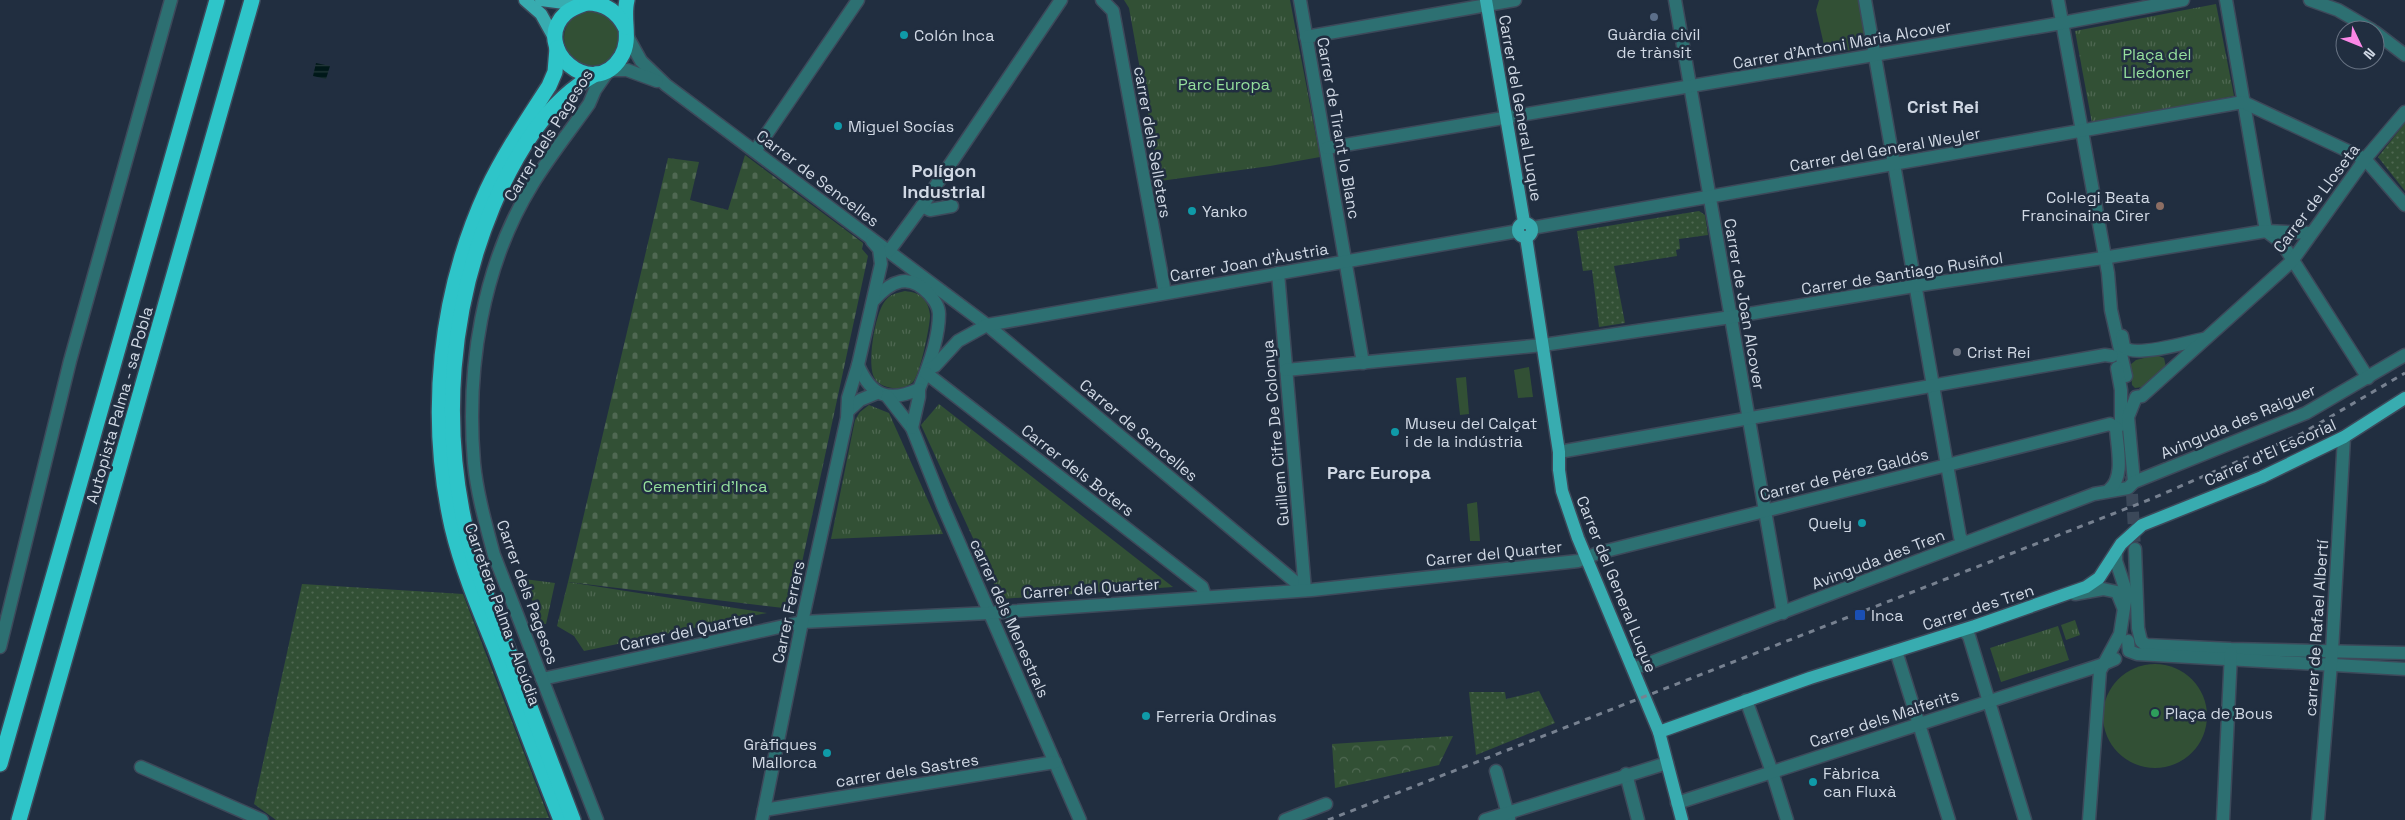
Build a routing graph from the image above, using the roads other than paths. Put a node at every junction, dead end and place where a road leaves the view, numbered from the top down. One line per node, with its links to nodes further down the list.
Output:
1 (171, 0): 102 (street)
2 (217, 0): 118 (highway, Autopista Palma - sa Pobla)
3 (252, 0): 127 (highway, Autopista Palma - sa Pobla)
4 (525, 0): 25 (main road)
5 (541, 0): 19 (main road)
6 (627, 0): 22 (highway)
7 (858, 0): 36 (street)
8 (1061, 0): 41 (street)
9 (1102, 0): 57 (street, carrer dels Selleters)
10 (1300, 0): 23 (street, Carrer de Tirant lo Blanc)
11 (1515, 0): 18 (street)
12 (1675, 0): 30 (street, Carrer de Joan Alcover)
13 (1865, 0): 26 (street)
14 (2058, 0): 21 (street)
15 (2183, 0): 21 (street, Carrer d'Antoni Maria Alcover)
16 (2226, 0): 31 (street)
17 (2310, 0): 20 (street)
18 (1486, 2): 23 (street); 33 (main road, Carrer del General Luque)
19 (587, 3): 22 (highway); 25 (highway)
20 (2355, 20)
21 (2062, 23): 26 (street, Carrer d'Antoni Maria Alcover); 34 (street)
22 (625, 30): 28 (highway); 29 (street, Carrer de Sencelles)
23 (1306, 37): 35 (street, Carrer de Tirant lo Blanc)
24 (2385, 40): 27 (street)
25 (556, 45): 28 (highway); 129 (highway, Carretera Palma - Alcúdia)
26 (1874, 54): 30 (street, Carrer d'Antoni Maria Alcover); 38 (street)
27 (2405, 55)
28 (603, 72): 29 (street, Carrer de Sencelles); 111 (street, Carrer dels Pagesos); 130 (highway, Carretera Palma - Alcúdia)
29 (666, 85): 36 (street, Carrer de Sencelles)
30 (1690, 86): 33 (street, Carrer d'Antoni Maria Alcover); 39 (street, Carrer de Joan Alcover)
31 (2244, 102): 34 (street, Carrer del General Weyler); 37 (street); 44 (street)
32 (2405, 112): 37 (street, Carrer de Lloseta)
33 (1506, 118): 35 (street, Carrer d'Antoni Maria Alcover); 43 (main road, Carrer del General Luque)
34 (2083, 132): 38 (street, Carrer del General Weyler); 48 (street)
35 (1326, 148): 49 (street, Carrer de Tirant lo Blanc)
36 (755, 151): 46 (street, Carrer de Sencelles)
37 (2365, 159): 40 (street); 45 (street, Carrer de Lloseta)
38 (1893, 164): 39 (street, Carrer del General Weyler); 55 (street)
39 (1710, 197): 43 (street, Carrer del General Weyler); 60 (street, Carrer de Joan Alcover)
40 (2405, 205)
41 (922, 206): 42 (street); 47 (street)
42 (952, 206)
43 (1525, 230): 49 (street, Carrer Joan d'Àustria); 63 (main road, Carrer del General Luque)
44 (2266, 231): 45 (street, Carrer de Santiago Rusiñol); 48 (street, Carrer de Santiago Rusiñol); 50 (street)
45 (2311, 233): 50 (street, Carrer de Lloseta)
46 (867, 235): 47 (street, Carrer de Sencelles); 59 (street)
47 (889, 251): 51 (street, Carrer de Sencelles)
48 (2104, 258): 53 (street); 55 (street, Carrer de Santiago Rusiñol); 66 (street)
49 (1345, 261): 52 (street, Carrer Joan d'Àustria); 67 (street, Carrer de Tirant lo Blanc)
50 (2292, 261): 62 (street, Carrer de Lloseta); 73 (street)
51 (906, 263): 54 (street); 58 (street, Carrer de Sencelles)
52 (1278, 273): 57 (street, Carrer Joan d'Àustria); 70 (street, Guillem Cifre De Colonya)
53 (2108, 273): 64 (street); 72 (street)
54 (914, 282): 56 (street); 59 (street)
55 (1914, 286): 60 (street, Carrer de Santiago Rusiñol); 74 (street)
56 (926, 291): 58 (street, Carrer de Sencelles); 71 (street)
57 (1165, 293): 61 (street, Carrer Joan d'Àustria)
58 (951, 297): 61 (street, Carrer de Sencelles)
59 (873, 302): 68 (street)
60 (1731, 317): 63 (street, Carrer de Santiago Rusiñol); 81 (street, Carrer de Joan Alcover)
61 (987, 325): 71 (street, Carrer Joan d'Àustria); 93 (street, Carrer de Sencelles)
62 (2203, 339): 64 (street); 69 (street)
63 (1543, 345): 67 (street, Carrer de Santiago Rusiñol); 84 (main road, Carrer del General Luque)
64 (2159, 348): 69 (street)
65 (2405, 355): 73 (street, Avinguda des Raiguer)
66 (2112, 356): 74 (street); 76 (street)
67 (1363, 363): 70 (street, Carrer de Santiago Rusiñol)
68 (858, 365): 77 (street); 80 (street, Carrer Ferrers)
69 (2172, 368): 79 (street)
70 (1286, 370): 93 (street, Guillem Cifre De Colonya)
71 (926, 372): 75 (street); 95 (street, Carrer dels Boters)
72 (2126, 376)
73 (2368, 378): 86 (street, Avinguda des Raiguer)
74 (1933, 387): 81 (street); 85 (street)
75 (919, 389): 77 (street); 82 (street)
76 (2121, 390): 79 (street); 86 (street)
77 (882, 394): 80 (street); 82 (street, carrer dels Menestrals)
78 (2405, 398): 83 (main road, Carrer d'El Escorial)
79 (2134, 400): 86 (street)
80 (848, 411): 99 (street, Carrer Ferrers)
81 (1748, 418): 84 (street); 88 (street, Carrer de Joan Alcover)
82 (912, 428): 97 (street, carrer dels Menestrals)
83 (2344, 437): 89 (main road, Carrer d'El Escorial); 104 (street, carrer de Rafael Albertí)
84 (1559, 452): 92 (main road, Carrer del General Luque)
85 (1947, 465): 87 (street, Carrer de Pérez Galdós); 88 (street, Carrer de Pérez Galdós); 90 (street)
86 (2129, 479): 87 (street, Avinguda des Tren)
87 (2109, 490): 90 (street, Avinguda des Tren)
88 (1765, 511): 92 (street, Carrer de Pérez Galdós); 98 (street, Carrer de Joan Alcover)
89 (2142, 525): 91 (main road, Carrer des Tren)
90 (1964, 542): 98 (street, Avinguda des Tren)
91 (2116, 552): 94 (main road, Carrer des Tren); 96 (street)
92 (1586, 557): 93 (street, Carrer del Quarter); 108 (main road, Carrer del General Luque)
93 (1305, 590): 95 (street, Carrer del Quarter)
94 (2067, 594): 96 (street); 100 (main road, Carrer des Tren)
95 (1205, 596): 97 (street, Carrer del Quarter)
96 (2123, 610): 110 (street)
97 (989, 612): 99 (street, Carrer del Quarter); 116 (street, carrer dels Menestrals)
98 (1783, 613): 108 (street, Avinguda des Tren)
99 (802, 622): 111 (street, Carrer del Quarter); 125 (street, Carrer Ferrers)
100 (1963, 630): 103 (main road, Carrer des Tren); 113 (street)
101 (2128, 642): 106 (street); 106 (street); 110 (street)
102 (0, 647)
103 (1896, 651): 112 (main road, Carrer des Tren); 114 (street)
104 (2332, 651): 105 (street); 106 (street); 107 (street, carrer de Rafael Albertí)
105 (2405, 653)
106 (2231, 654): 107 (street); 141 (street)
107 (2331, 665): 109 (street); 142 (street, carrer de Rafael Albertí)
108 (1634, 669): 115 (main road, Carrer del General Luque)
109 (2405, 669)
110 (2100, 672): 113 (street, Carrer dels Malferits); 140 (street)
111 (542, 679): 131 (street, Carrer dels Pagesos)
112 (1746, 700): 115 (main road, Carrer des Tren); 121 (street)
113 (1990, 700): 114 (street, Carrer dels Malferits); 139 (street)
114 (1919, 724): 121 (street, Carrer dels Malferits); 138 (street)
115 (1659, 732): 117 (main road, Carrer del General Luque)
116 (1055, 762): 125 (street, carrer dels Sastres); 132 (street, carrer dels Menestrals)
117 (1667, 763): 122 (street); 123 (main road, Carrer del General Luque)
118 (0, 764)
119 (141, 768): 128 (street)
120 (1496, 771): 126 (street)
121 (1772, 772): 123 (street, Carrer dels Malferits); 137 (street)
122 (1626, 774): 126 (street); 135 (street)
123 (1677, 803): 136 (main road, Carrer del General Luque)
124 (1326, 804): 133 (street)
125 (763, 815)
126 (1508, 816): 134 (street)
127 (19, 820)
128 (262, 820)
129 (561, 820)
130 (573, 820)
131 (597, 820)
132 (1080, 820)
133 (1285, 820)
134 (1485, 820)
135 (1638, 820)
136 (1682, 820)
137 (1787, 820)
138 (1949, 820)
139 (2025, 820)
140 (2089, 820)
141 (2223, 820)
142 (2318, 820)

